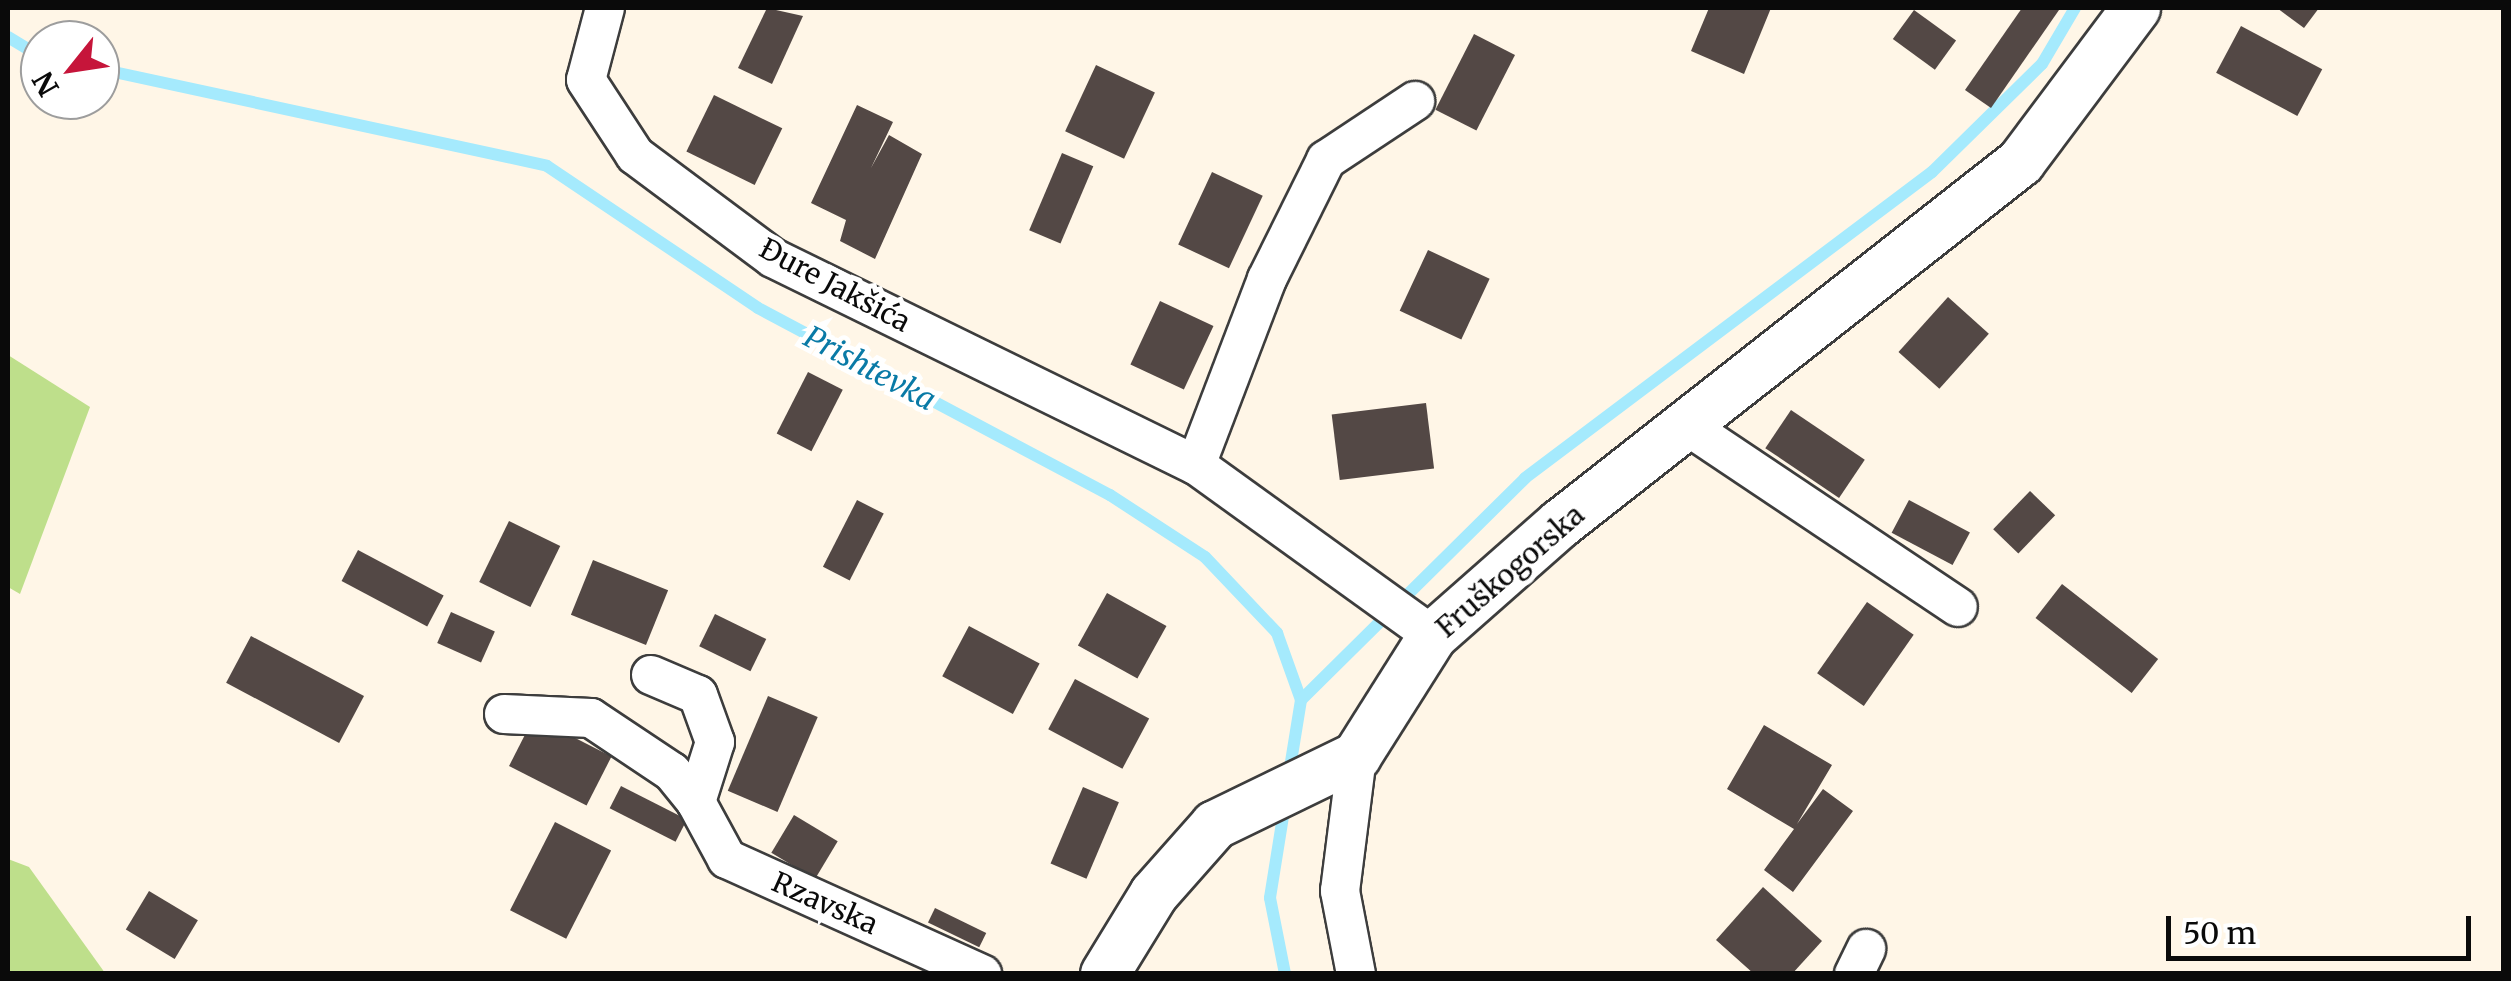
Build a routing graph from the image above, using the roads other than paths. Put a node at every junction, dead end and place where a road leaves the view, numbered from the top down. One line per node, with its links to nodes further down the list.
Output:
1 (606, 8): 5 (street, Đure Jakšića)
2 (2136, 8): 4 (street, Fruškogorska)
3 (1415, 101): 5 (street)
4 (1686, 425): 6 (street); 7 (street, Fruškogorska)
5 (1196, 464): 7 (street, Đure Jakšića)
6 (1958, 607)
7 (1433, 636): 10 (street, Fruškogorska)
8 (651, 675): 11 (street)
9 (504, 714): 11 (street, Rzavska)
10 (1341, 768): 13 (street); 14 (street)
11 (696, 802): 12 (street, Rzavska)
12 (982, 974)
13 (1104, 974)
14 (1356, 974)

